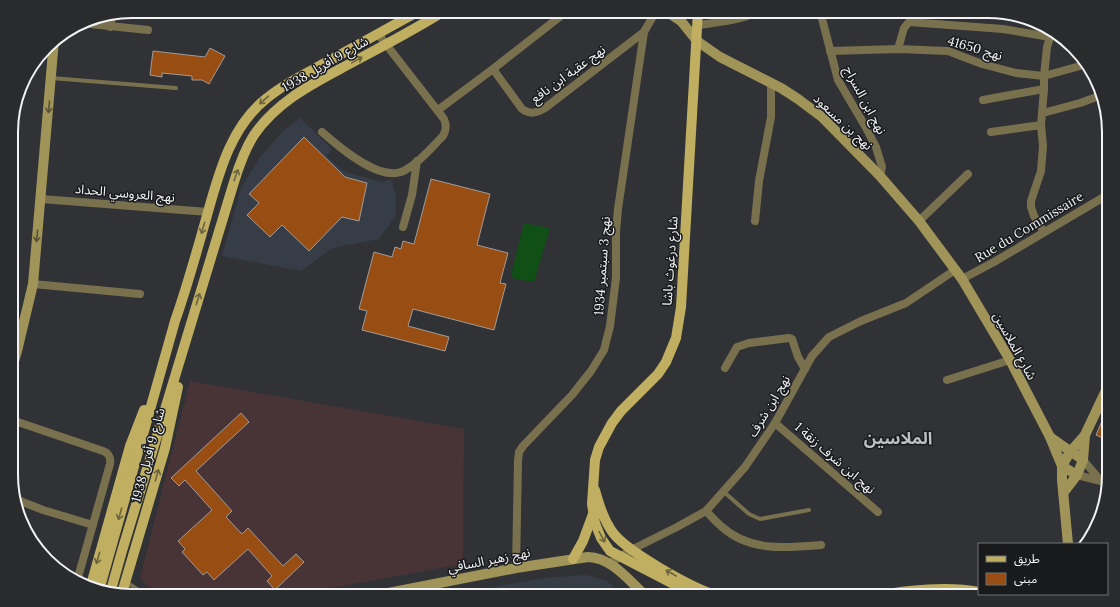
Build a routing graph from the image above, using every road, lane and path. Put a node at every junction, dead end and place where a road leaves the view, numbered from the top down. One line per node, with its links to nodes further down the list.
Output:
1 (407, 18): 16 (main road, شارع 9 أفريل 1938)
2 (430, 18): 19 (main road, شارع 9 أفريل 1938)
3 (558, 18): 24 (street)
4 (652, 18): 14 (street, نهج عقبة ابن نافع)
5 (676, 18): 18 (street, نهج بن مسعود)
6 (698, 18): 11 (main road, شارع درغوث باشا)
7 (740, 18): 11 (street)
8 (822, 18): 22 (street, نهج ابن السراج)
9 (111, 20): 12 (street)
10 (94, 25): 12 (street)
11 (698, 25): 18 (main road, شارع درغوث باشا)
12 (110, 27): 13 (street)
13 (148, 30)
14 (644, 32): 24 (street, نهج عقبة ابن نافع); 84 (street, نهج 3 سبتمبر 1934)
15 (1044, 33): 20 (street)
16 (378, 34): 19 (street); 42 (main road, شارع 9 أفريل 1938, one-way to 42)
17 (1051, 37): 25 (street)
18 (697, 41): 27 (street, نهج بن مسعود); 69 (main road, شارع درغوث باشا)
19 (386, 44): 32 (street); 52 (main road, شارع 9 أفريل 1938, one-way to 19)
20 (898, 49): 22 (street, نهج 41650); 25 (street, نهج 41650)
21 (53, 50): 26 (street)
22 (830, 51): 39 (street, نهج ابن السراج)
23 (1081, 66): 25 (street, نهج 41650)
24 (493, 69): 32 (street)
25 (1044, 76): 29 (street)
26 (51, 78): 28 (lane); 41 (street, one-way to 41)
27 (771, 84): 39 (street, نهج بن مسعود); 44 (street)
28 (176, 88)
29 (1044, 89): 31 (street); 33 (street)
30 (1097, 97): 33 (street)
31 (983, 100)
32 (438, 110): 37 (street)
33 (1043, 113): 34 (street)
34 (1041, 125): 36 (street); 46 (street)
35 (322, 132): 37 (street)
36 (991, 132)
37 (417, 161): 45 (street)
38 (968, 174): 43 (street)
39 (880, 176): 43 (street, نهج بن مسعود)
40 (1102, 198): 46 (street, Rue du Commissaire)
41 (41, 199): 42 (street, نهج العروسي الحداد); 49 (street, one-way to 49)
42 (208, 212): 51 (main road, شارع 9 أفريل 1938, one-way to 51)
43 (919, 221): 47 (street, نهج بن مسعود)
44 (755, 222)
45 (403, 227)
46 (1044, 232): 48 (street, Rue du Commissaire)
47 (955, 270): 48 (street, شارع الملاسين); 56 (street, نهج ابن شرف)
48 (962, 279): 54 (street, شارع الملاسين)
49 (32, 284): 50 (street); 53 (street)
50 (140, 294)
51 (175, 321): 86 (main road, شارع 9 أفريل 1938, one-way to 86); 88 (main road, شارع 9 أفريل 1938, one-way to 88)
52 (191, 322): 87 (main road, شارع 9 أفريل 1938, one-way to 52); 89 (main road, شارع 9 أفريل 1938)
53 (18, 347)
54 (1010, 360): 57 (street); 62 (street, شارع الملاسين)
55 (724, 368): 56 (street)
56 (805, 368): 60 (street, نهج ابن شرف)
57 (947, 380)
58 (1102, 399): 61 (street)
59 (18, 422): 77 (street)
60 (775, 423): 70 (street, نهج ابن شرف); 76 (street, نهج ابن شرف زنقة 1)
61 (1085, 435): 63 (street); 64 (street)
62 (1050, 437): 63 (street, شارع الملاسين); 65 (street, شارع الملاسين)
63 (1070, 452): 64 (street, شارع الملاسين); 65 (street)
64 (1083, 460): 66 (street); 67 (street)
65 (1062, 466): 66 (street); 71 (street, شارع الملاسين)
66 (1077, 475): 68 (street); 71 (street)
67 (1102, 480)
68 (1102, 481)
69 (594, 486): 75 (main road, شارع درغوث باشا); 80 (main road, شارع درغوث باشا)
70 (724, 492): 73 (lane); 74 (street, نهج ابن شرف)
71 (1064, 492): 78 (street, شارع الملاسين)
72 (21, 502): 77 (street)
73 (809, 510)
74 (706, 511): 79 (street); 80 (street, نهج ابن شرف)
75 (593, 512): 81 (main road, شارع درغوث باشا, one-way to 81); 82 (main road)
76 (878, 512)
77 (93, 525): 85 (street)
78 (1068, 543)
79 (821, 545)
80 (631, 550): 81 (street, نهج ابن شرف); 95 (main road, شارع درغوث باشا, one-way to 80)
81 (620, 556): 83 (street, نهج ابن شرف); 94 (main road, شارع درغوث باشا)
82 (573, 559): 83 (street, نهج زهير السافي); 84 (street, نهج زهير السافي)
83 (610, 563): 91 (street)
84 (516, 568): 93 (street, نهج زهير السافي)
85 (79, 575)
86 (92, 581)
87 (126, 582): 90 (main road, شارع 9 أفريل 1938); 92 (lane)
88 (101, 584)
89 (112, 587)
90 (124, 588)
91 (637, 588)
92 (137, 589)
93 (409, 589)
94 (683, 589)
95 (701, 589)

